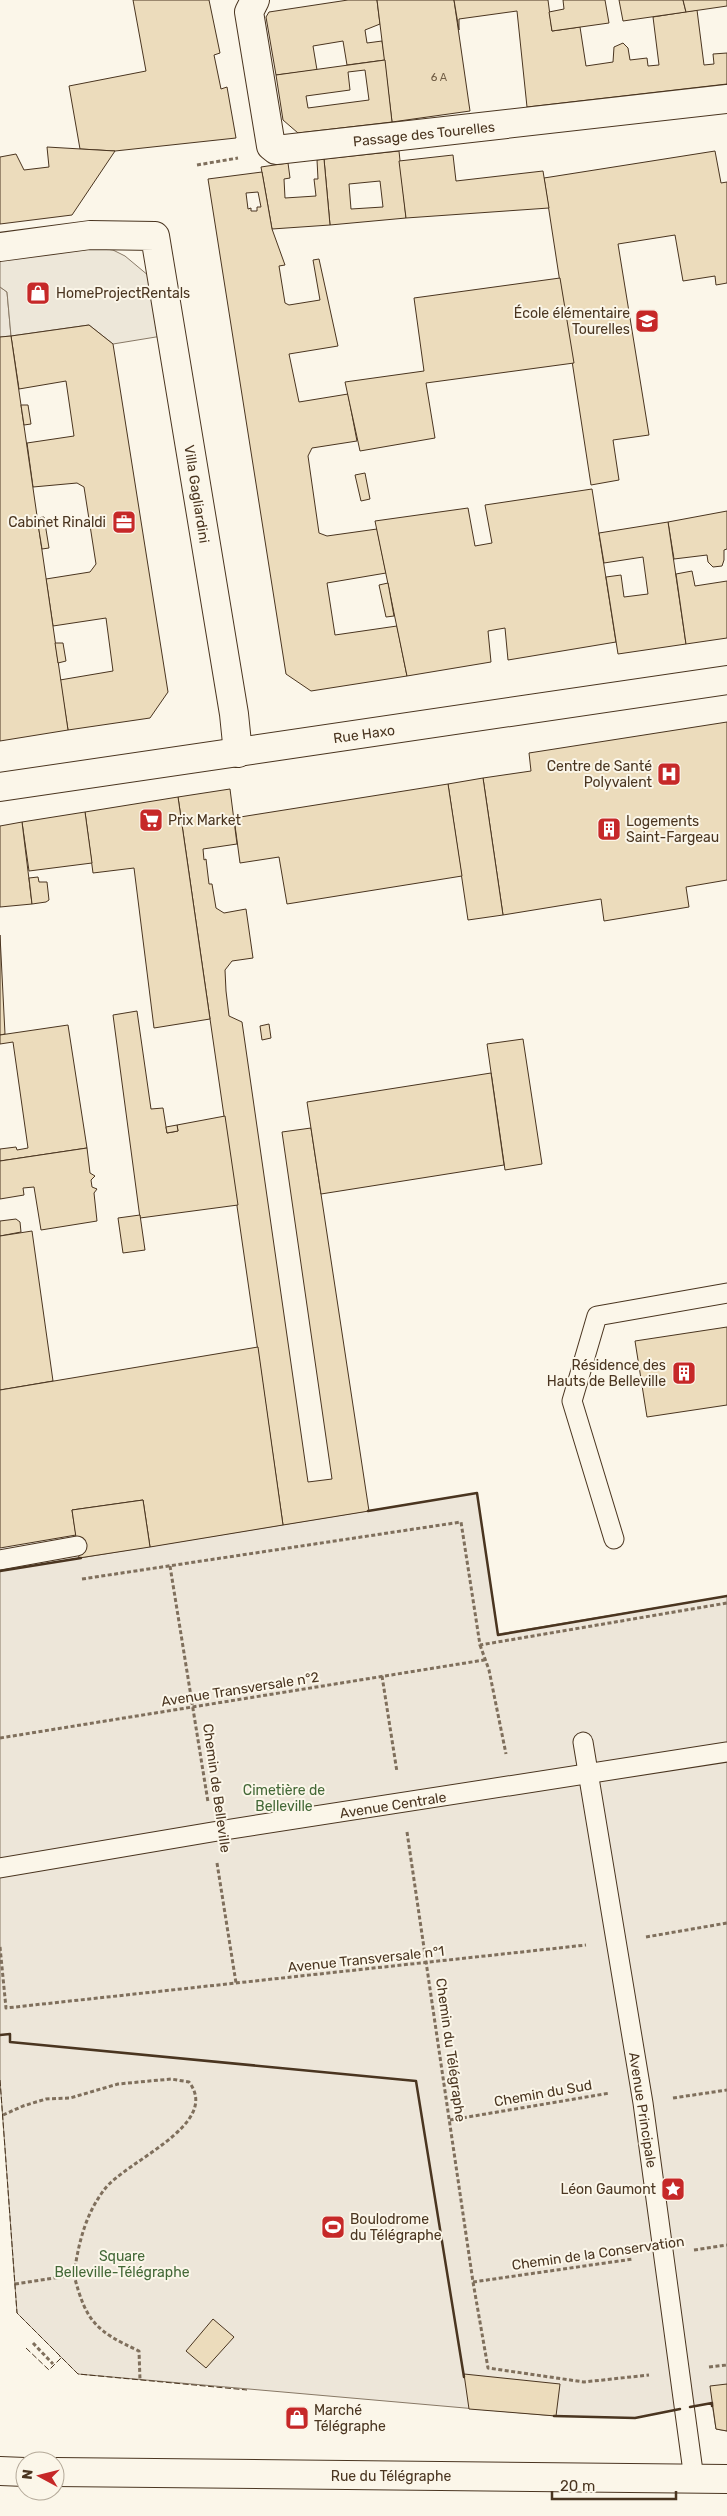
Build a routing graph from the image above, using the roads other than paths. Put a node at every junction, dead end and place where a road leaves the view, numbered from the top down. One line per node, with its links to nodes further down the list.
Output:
1 (255, 0): 2 (street, Passage des Tourelles)
2 (727, 99)
3 (0, 247): 5 (street, Villa Gagliardini)
4 (727, 680): 5 (street, Rue Haxo)
5 (238, 753): 6 (street, Rue Haxo)
6 (0, 787)
7 (727, 1293): 8 (lane)
8 (614, 1539)
9 (77, 1546): 10 (lane)
10 (0, 1560)
11 (583, 1742): 13 (lane, Avenue Principale)
12 (727, 1752): 13 (lane, Avenue Centrale)
13 (588, 1773): 14 (lane, Avenue Centrale); 18 (lane, Avenue Principale)
14 (0, 1868)
15 (0, 2471): 16 (street)
16 (15, 2472)
17 (65, 2472): 18 (street, Rue du Télégraphe)
18 (694, 2479): 19 (street, Rue du Télégraphe)
19 (727, 2479)

